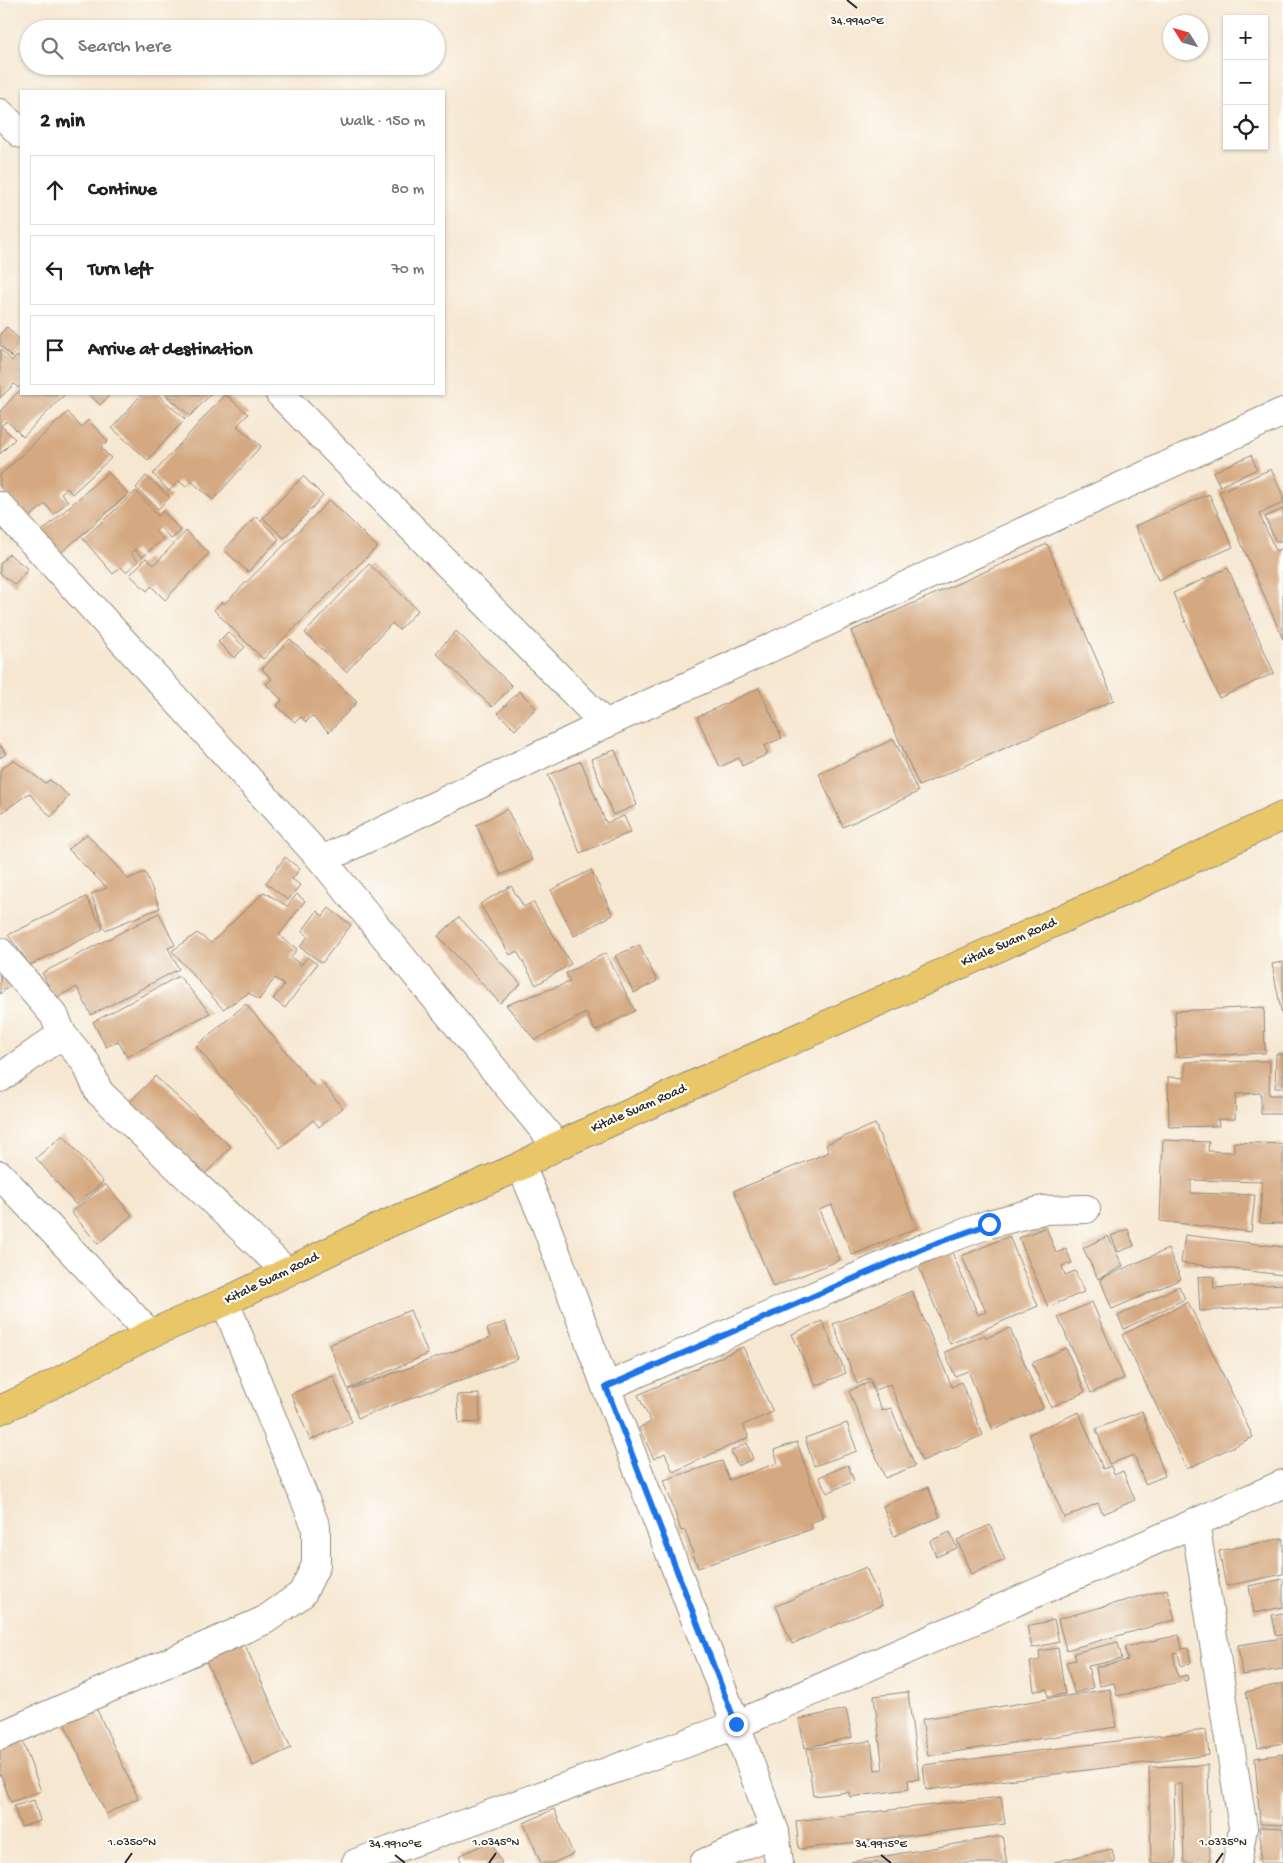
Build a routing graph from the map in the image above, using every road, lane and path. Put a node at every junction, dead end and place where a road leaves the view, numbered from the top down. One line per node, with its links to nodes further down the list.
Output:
1 (0, 113): 2 (street)
2 (20, 133)
3 (281, 395): 6 (street)
4 (1283, 412): 6 (street)
5 (0, 506): 8 (street)
6 (605, 724): 8 (street)
7 (1283, 816): 12 (highway, Kitale Suam Road)
8 (322, 860): 12 (street)
9 (0, 952): 10 (street)
10 (62, 1034): 11 (street); 16 (street)
11 (0, 1078)
12 (557, 1146): 13 (highway, Kitale Suam Road)
13 (521, 1166): 16 (highway, Kitale Suam Road); 19 (street)
14 (0, 1175): 18 (street)
15 (1086, 1209): 19 (street)
16 (287, 1272): 17 (highway, Kitale Suam Road)
17 (225, 1302): 18 (highway, Kitale Suam Road); 24 (street)
18 (150, 1334): 20 (highway, Kitale Suam Road)
19 (606, 1387): 23 (street)
20 (0, 1410)
21 (1283, 1484): 22 (street)
22 (1195, 1522): 23 (street); 29 (street)
23 (736, 1724): 25 (street); 26 (street)
24 (0, 1736)
25 (774, 1832): 27 (street); 28 (street)
26 (356, 1863)
27 (704, 1863)
28 (779, 1863)
29 (1237, 1863)

